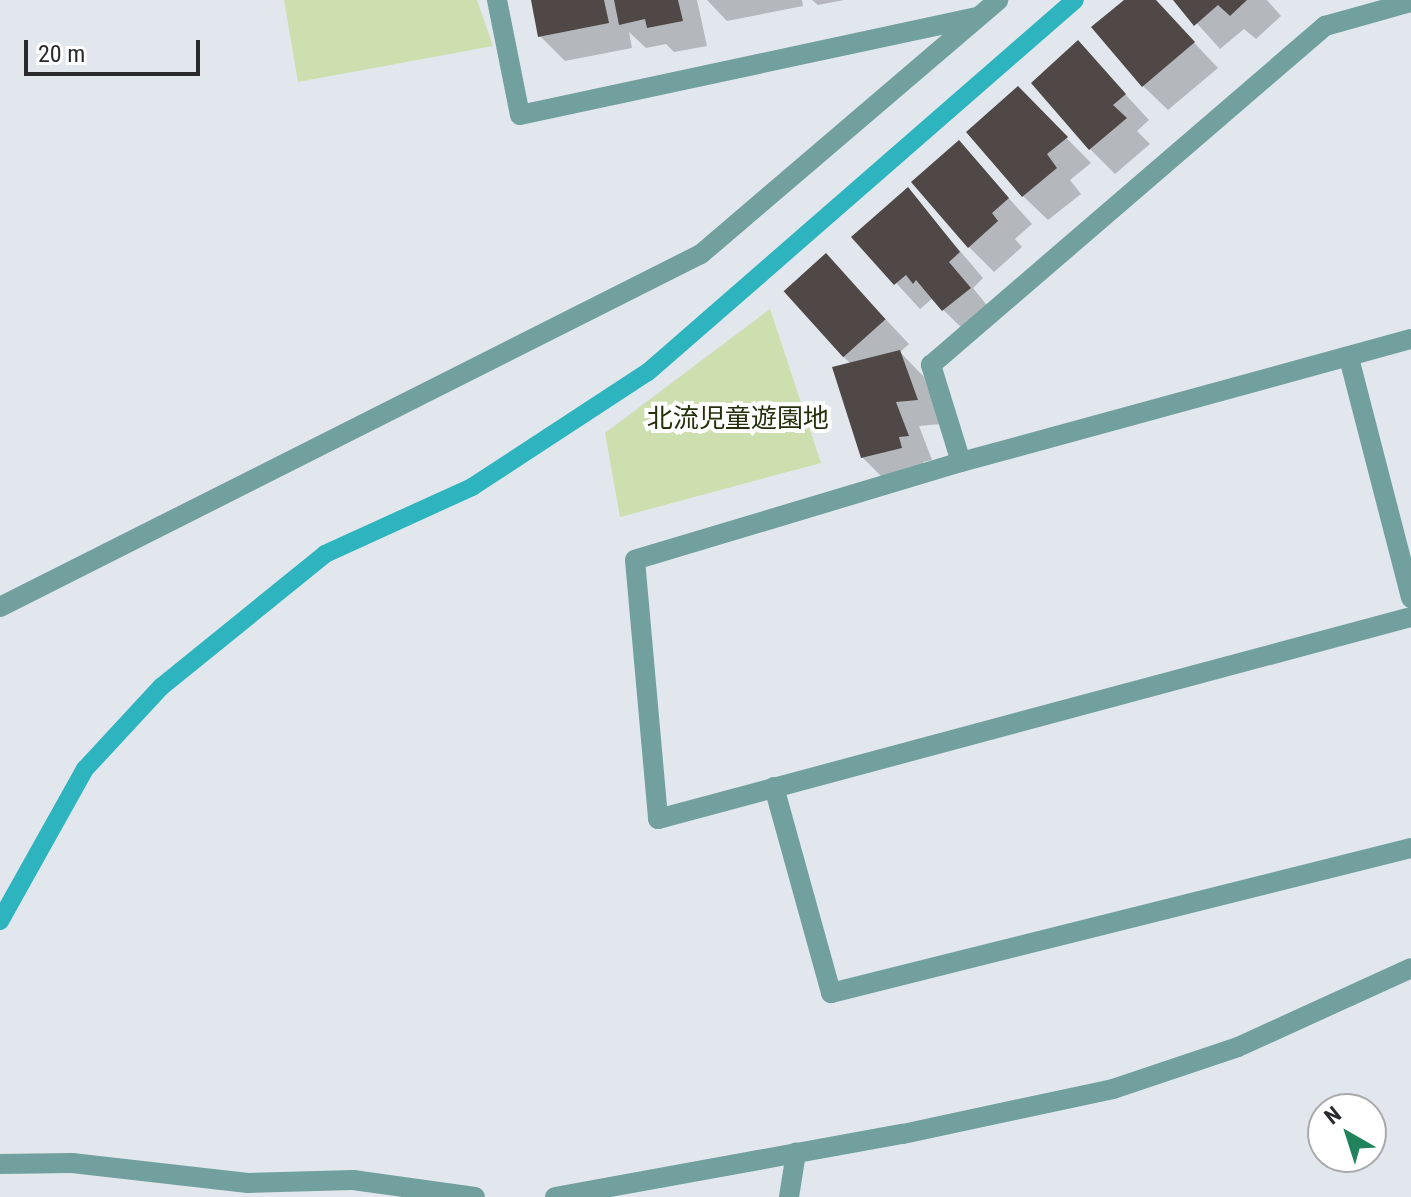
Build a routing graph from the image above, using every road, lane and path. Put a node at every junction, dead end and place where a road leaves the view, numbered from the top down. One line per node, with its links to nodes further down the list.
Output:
1 (497, 0): 4 (street)
2 (998, 0): 4 (street)
3 (1411, 2): 7 (street)
4 (981, 16): 9 (street)
5 (1411, 339): 6 (street)
6 (1349, 358): 7 (street); 8 (street)
7 (961, 462): 11 (street)
8 (1411, 598)
9 (0, 607)
10 (1411, 617): 11 (street)
11 (774, 787): 12 (street)
12 (1411, 848)
13 (1411, 968): 14 (street)
14 (796, 1153): 18 (street); 19 (street)
15 (0, 1164): 16 (street)
16 (306, 1189): 17 (street)
17 (475, 1197)
18 (555, 1197)
19 (789, 1197)

